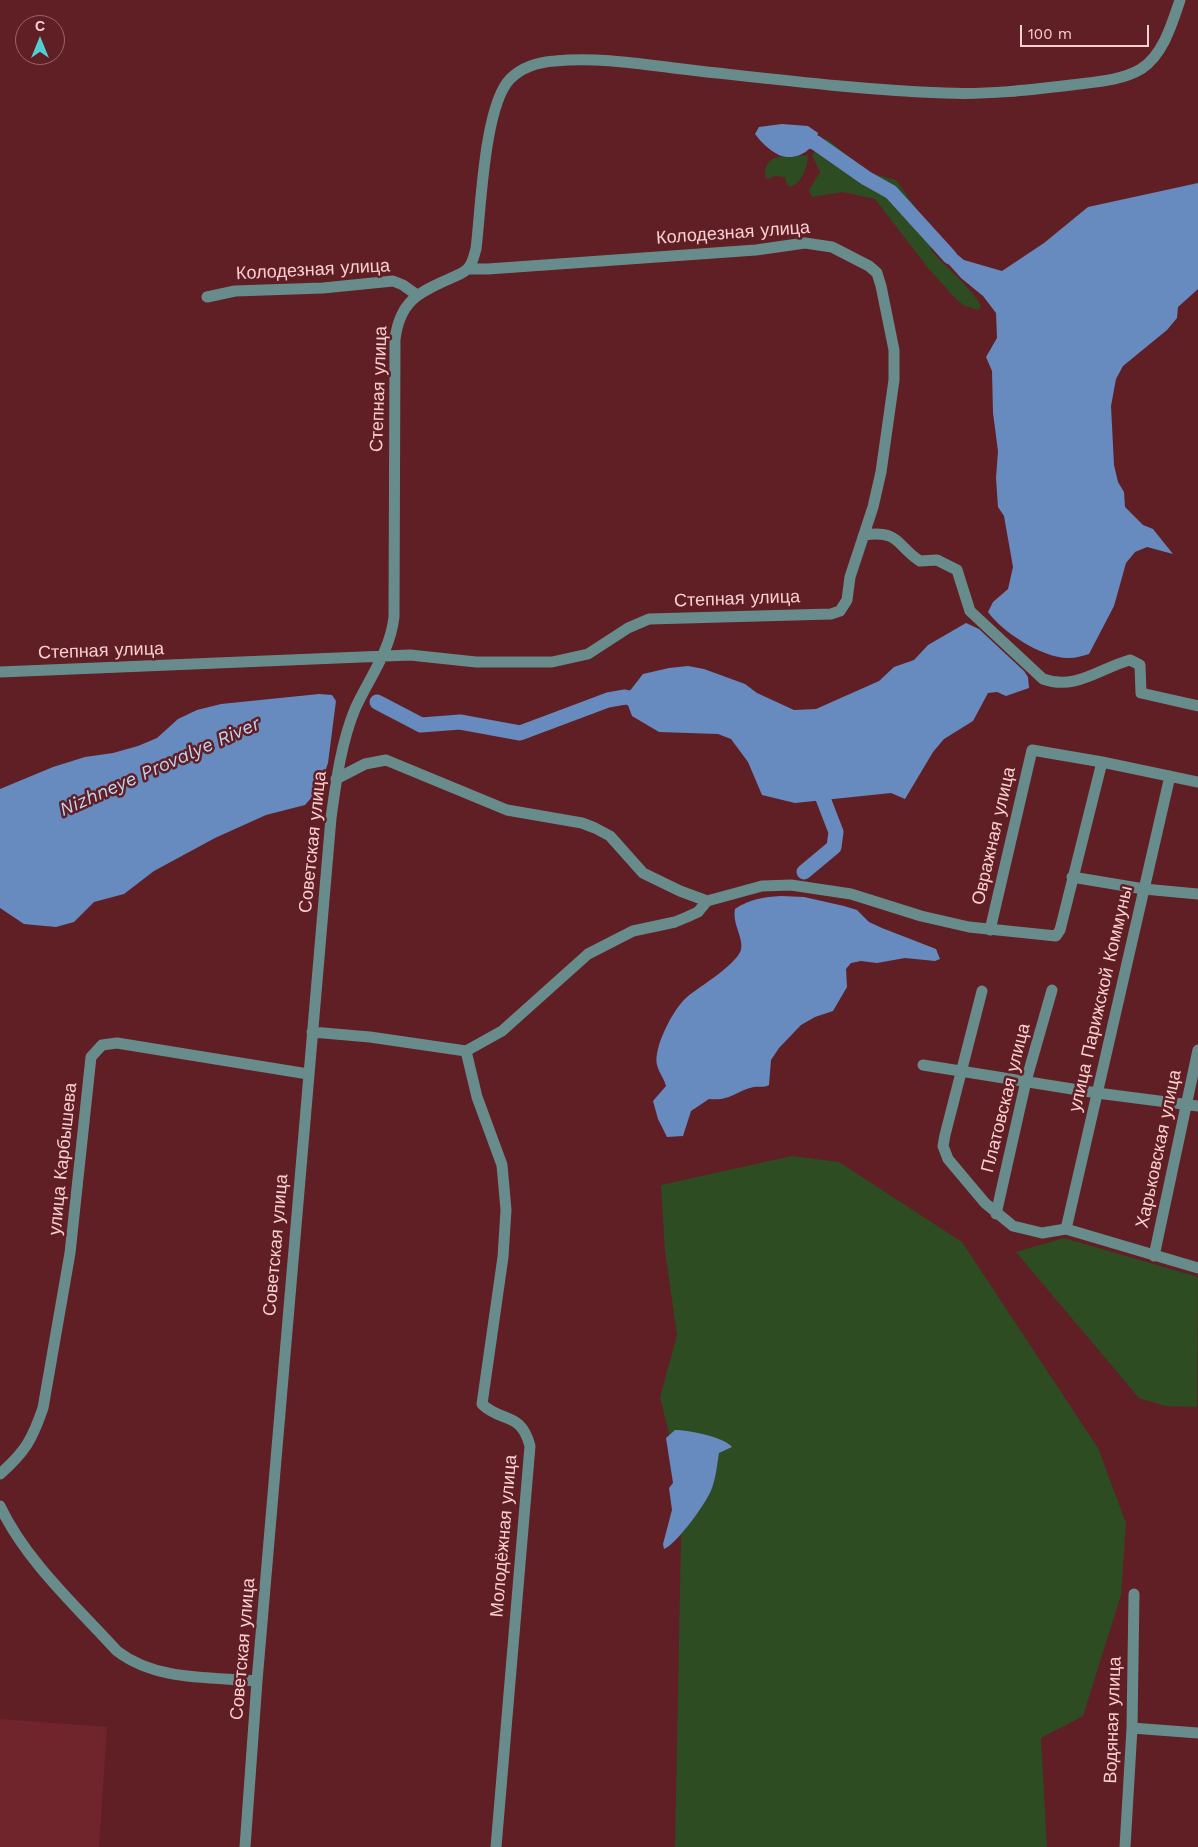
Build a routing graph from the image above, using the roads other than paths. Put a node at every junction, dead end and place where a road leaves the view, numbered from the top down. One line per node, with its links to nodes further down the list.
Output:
1 (1180, 0): 2 (street)
2 (468, 269): 3 (street, Степная улица); 5 (street, Колодезная улица)
3 (417, 295): 4 (street, Колодезная улица); 6 (street, Степная улица)
4 (207, 297)
5 (864, 534): 6 (street, Степная улица); 8 (street)
6 (383, 656): 7 (street, Степная улица); 11 (street, Советская улица)
7 (0, 672)
8 (1198, 706)
9 (1102, 762): 10 (street); 13 (street); 17 (street, Овражная улица)
10 (1170, 776): 12 (street); 14 (street, улица Парижской Коммуны)
11 (336, 779): 16 (street); 20 (street, Советская улица)
12 (1198, 782)
13 (1072, 877): 14 (street); 17 (street)
14 (1144, 888): 15 (street); 27 (street, улица Парижской Коммуны)
15 (1198, 894)
16 (707, 901): 17 (street); 22 (street)
17 (990, 930)
18 (1052, 990): 26 (street, Платовская улица)
19 (982, 991): 24 (street)
20 (312, 1032): 22 (street); 25 (street, Советская улица)
21 (1198, 1050): 28 (street, Харьковская улица)
22 (466, 1051): 41 (street, Молодёжная улица)
23 (922, 1065): 24 (street)
24 (962, 1070): 26 (street); 30 (street)
25 (308, 1074): 34 (street, улица Карбышева); 37 (street, Советская улица)
26 (1026, 1081): 27 (street); 30 (street, Платовская улица)
27 (1097, 1093): 28 (street); 31 (street, улица Парижской Коммуны)
28 (1185, 1105): 29 (street); 32 (street, Харьковская улица)
29 (1198, 1106)
30 (996, 1214): 31 (street)
31 (1066, 1229): 32 (street)
32 (1154, 1256): 33 (street)
33 (1198, 1268)
34 (0, 1474)
35 (0, 1506): 37 (street)
36 (1134, 1594): 38 (street, Водяная улица)
37 (257, 1681): 40 (street, Советская улица)
38 (1132, 1728): 39 (street); 42 (street, Водяная улица)
39 (1198, 1733)
40 (245, 1847)
41 (496, 1847)
42 (1125, 1847)

